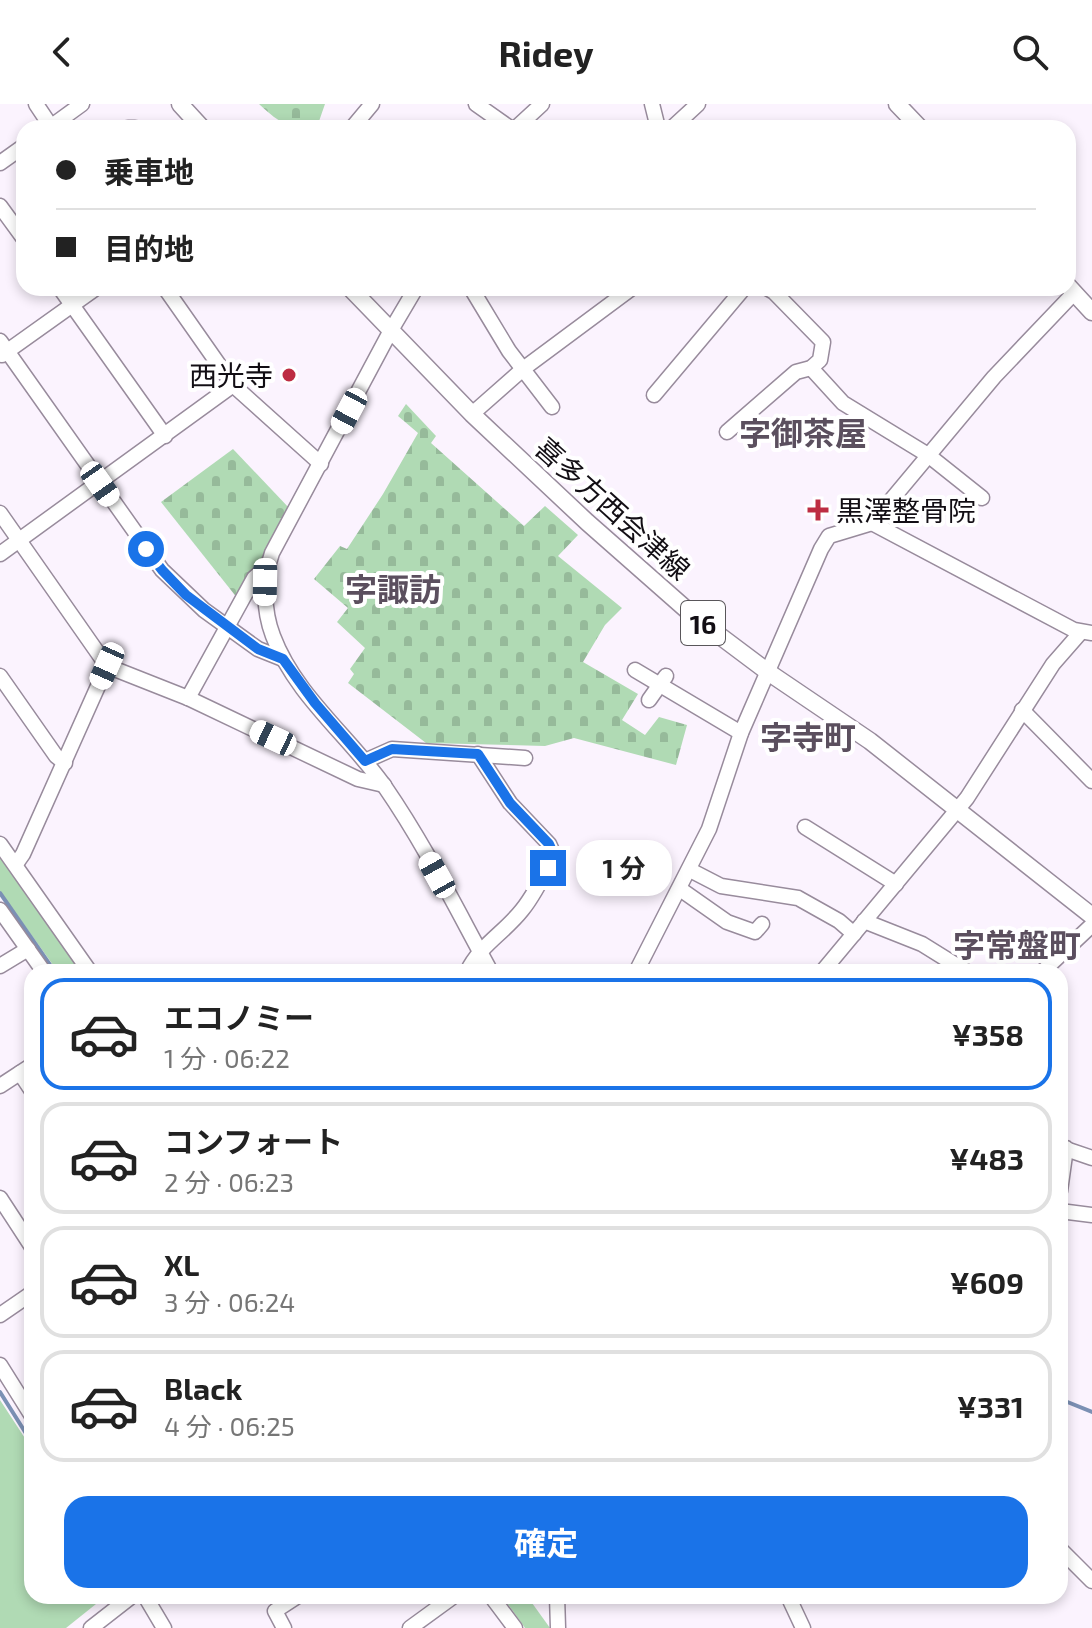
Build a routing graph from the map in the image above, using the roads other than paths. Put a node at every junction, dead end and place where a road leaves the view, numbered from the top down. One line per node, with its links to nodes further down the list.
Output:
1 (82, 104): 7 (street)
2 (180, 104): 8 (main road)
3 (372, 104): 9 (street)
4 (476, 104): 10 (street)
5 (542, 104): 11 (street)
6 (698, 104): 12 (street)
7 (60, 120)
8 (195, 120)
9 (359, 120)
10 (501, 120)
11 (523, 120)
12 (681, 120)
13 (0, 206): 14 (street)
14 (16, 228)
15 (1076, 295): 27 (main road)
16 (66, 296): 26 (street)
17 (85, 296): 26 (street)
18 (173, 296): 32 (street)
19 (357, 296): 28 (main road, 喜多方西会津線 / 16)
20 (411, 296): 28 (street)
21 (476, 296): 31 (street)
22 (621, 296): 31 (street)
23 (737, 296): 33 (street)
24 (775, 296): 30 (street)
25 (1066, 296): 38 (street)
26 (72, 305): 29 (street); 37 (street)
27 (1092, 312)
28 (390, 332): 35 (main road, 喜多方西会津線 / 16); 39 (street)
29 (2, 349): 40 (street)
30 (811, 368): 36 (street); 38 (street)
31 (523, 369): 34 (street); 35 (street)
32 (233, 385): 37 (street); 39 (street)
33 (654, 395)
34 (552, 407)
35 (472, 414): 52 (main road, 喜多方西会津線 / 16)
36 (727, 432)
37 (165, 436): 40 (street)
38 (928, 455): 41 (street); 43 (street)
39 (321, 464): 46 (street)
40 (100, 484): 44 (street); 47 (street)
41 (982, 498)
42 (0, 513): 44 (street)
43 (872, 523): 48 (street); 52 (street)
44 (20, 541): 45 (street); 50 (street)
45 (0, 554)
46 (268, 566): 47 (street); 49 (street)
47 (227, 626): 49 (street); 55 (street)
48 (1082, 632): 57 (street)
49 (283, 659): 61 (street)
50 (107, 666): 55 (street); 62 (street)
51 (635, 670): 54 (street)
52 (768, 672): 58 (street); 65 (main road, 喜多方西会津線 / 16)
53 (0, 676): 62 (street)
54 (663, 680): 56 (street); 58 (street)
55 (188, 698): 64 (street)
56 (649, 700)
57 (1022, 710): 63 (street); 65 (street)
58 (741, 733): 69 (street)
59 (478, 754): 60 (street); 61 (street); 79 (street)
60 (525, 758)
61 (365, 761): 64 (street)
62 (65, 763): 68 (street)
63 (1092, 781)
64 (384, 785): 79 (street)
65 (956, 809): 70 (street); 73 (main road, 喜多方西会津線 / 16)
66 (805, 827): 70 (street)
67 (0, 844): 68 (street)
68 (16, 864): 81 (street)
69 (690, 870): 71 (street); 77 (street)
70 (896, 884): 74 (street)
71 (680, 889): 75 (street); 84 (street)
72 (0, 910): 78 (street)
73 (1092, 916)
74 (864, 921): 77 (street); 86 (street)
75 (762, 924)
76 (1092, 925): 87 (street)
77 (854, 934): 85 (street)
78 (28, 949): 80 (street); 88 (street)
79 (479, 951): 82 (street); 83 (street)
80 (38, 964)
81 (85, 964)
82 (472, 964)
83 (486, 964)
84 (640, 964)
85 (829, 964)
86 (954, 964)
87 (1051, 964)
88 (0, 966)
89 (24, 1070): 90 (street)
90 (0, 1086)
91 (1068, 1149): 92 (street)
92 (1092, 1158)
93 (0, 1198): 96 (street)
94 (1068, 1212): 95 (street)
95 (1092, 1215)
96 (24, 1235)
97 (24, 1298): 98 (street)
98 (0, 1315)
99 (0, 1365): 100 (street)
100 (24, 1403)
101 (1068, 1557): 102 (street)
102 (1092, 1581)
103 (122, 1604): 112 (street)
104 (150, 1604): 113 (street)
105 (286, 1604): 114 (street)
106 (443, 1604): 111 (street)
107 (497, 1604): 115 (street)
108 (556, 1604): 110 (street)
109 (791, 1604): 116 (street)
110 (558, 1625)
111 (413, 1627)
112 (91, 1628)
113 (164, 1628)
114 (284, 1628)
115 (515, 1628)
116 (801, 1628)

